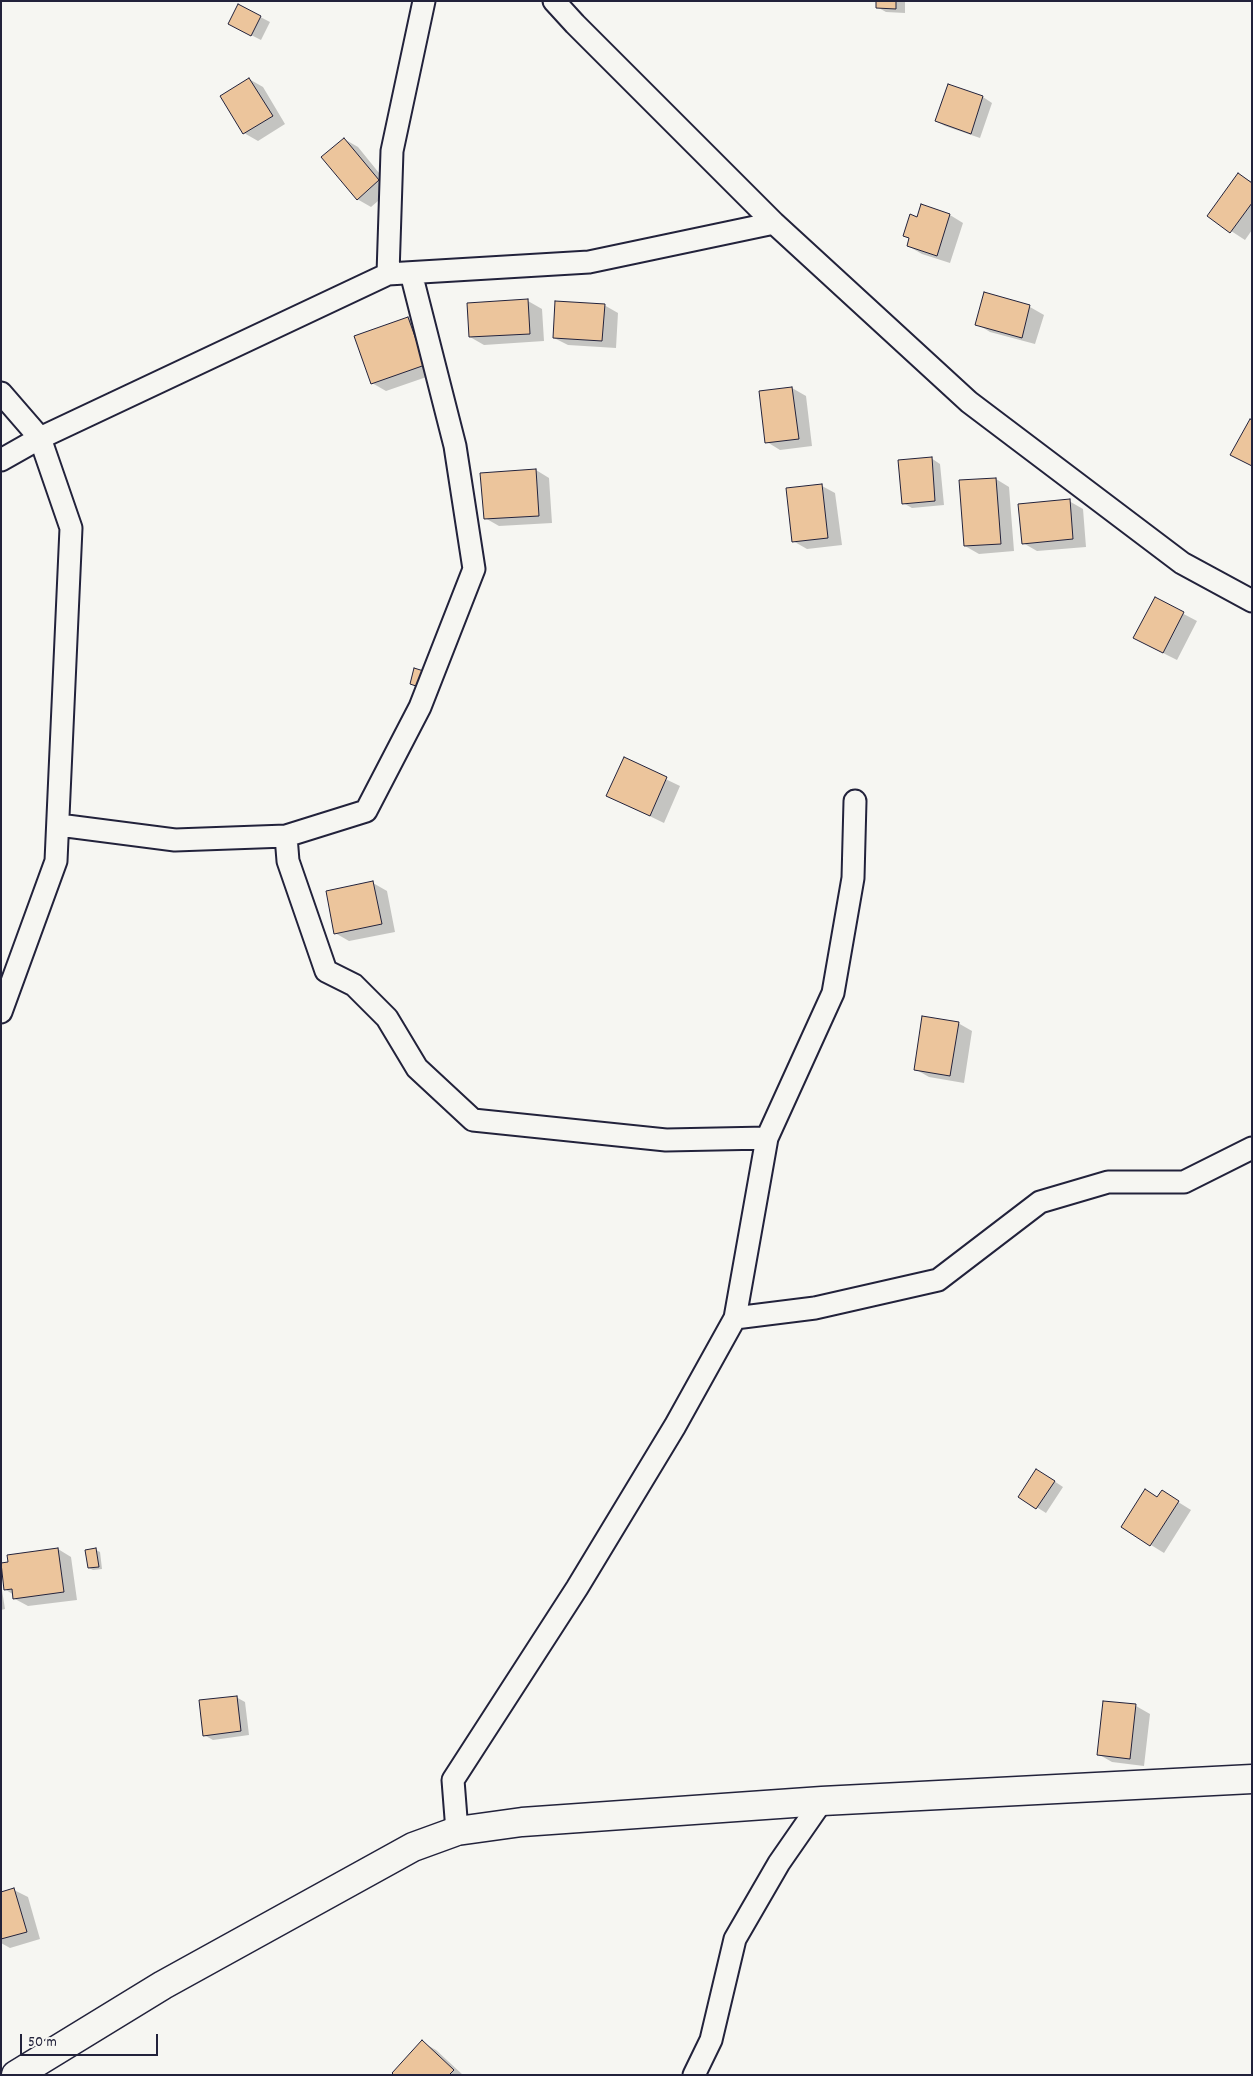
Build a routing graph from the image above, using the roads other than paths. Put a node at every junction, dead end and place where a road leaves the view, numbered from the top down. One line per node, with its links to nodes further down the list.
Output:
1 (424, 1): 5 (street)
2 (554, 1): 3 (street)
3 (774, 224): 4 (street); 9 (street)
4 (411, 273): 5 (street); 12 (street)
5 (388, 274): 7 (street)
6 (1, 394): 7 (street)
7 (40, 438): 8 (street); 11 (street)
8 (1, 460)
9 (1252, 601)
10 (855, 801): 14 (street)
11 (59, 825): 12 (street); 13 (street)
12 (286, 836): 14 (street)
13 (1, 1012)
14 (767, 1138): 16 (street)
15 (1252, 1148): 16 (street)
16 (735, 1318): 19 (street)
17 (1252, 1779): 18 (main road)
18 (822, 1802): 19 (main road); 21 (street)
19 (457, 1831): 20 (main road)
20 (16, 2075)
21 (694, 2075)

